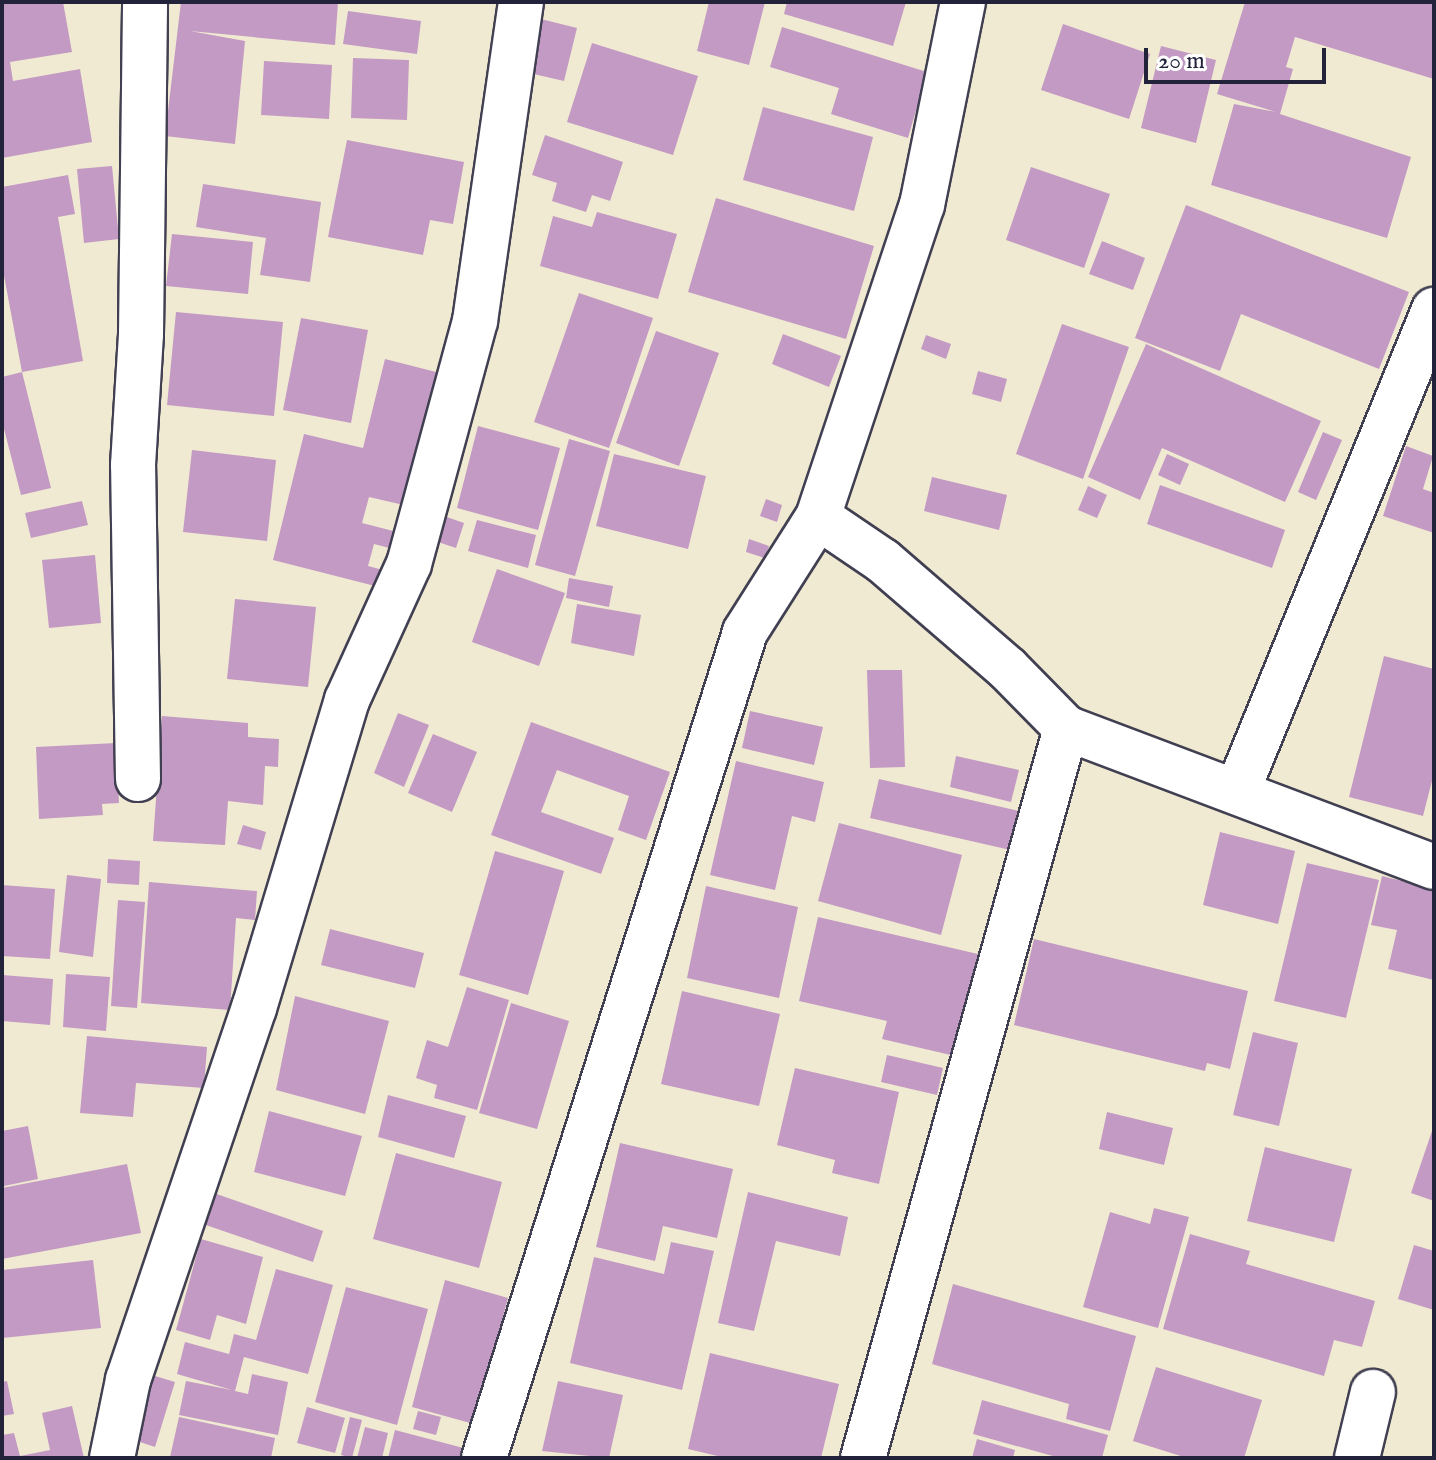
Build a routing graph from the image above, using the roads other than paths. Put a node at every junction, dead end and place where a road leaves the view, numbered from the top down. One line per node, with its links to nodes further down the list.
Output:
1 (145, 2): 7 (street)
2 (521, 2): 11 (street)
3 (963, 2): 5 (street)
4 (1434, 310): 8 (street)
5 (818, 517): 6 (street); 12 (street)
6 (1066, 728): 8 (street); 13 (street)
7 (138, 779)
8 (1237, 792): 9 (street)
9 (1434, 867)
10 (1373, 1392): 14 (street)
11 (112, 1458)
12 (484, 1458)
13 (863, 1458)
14 (1357, 1458)

